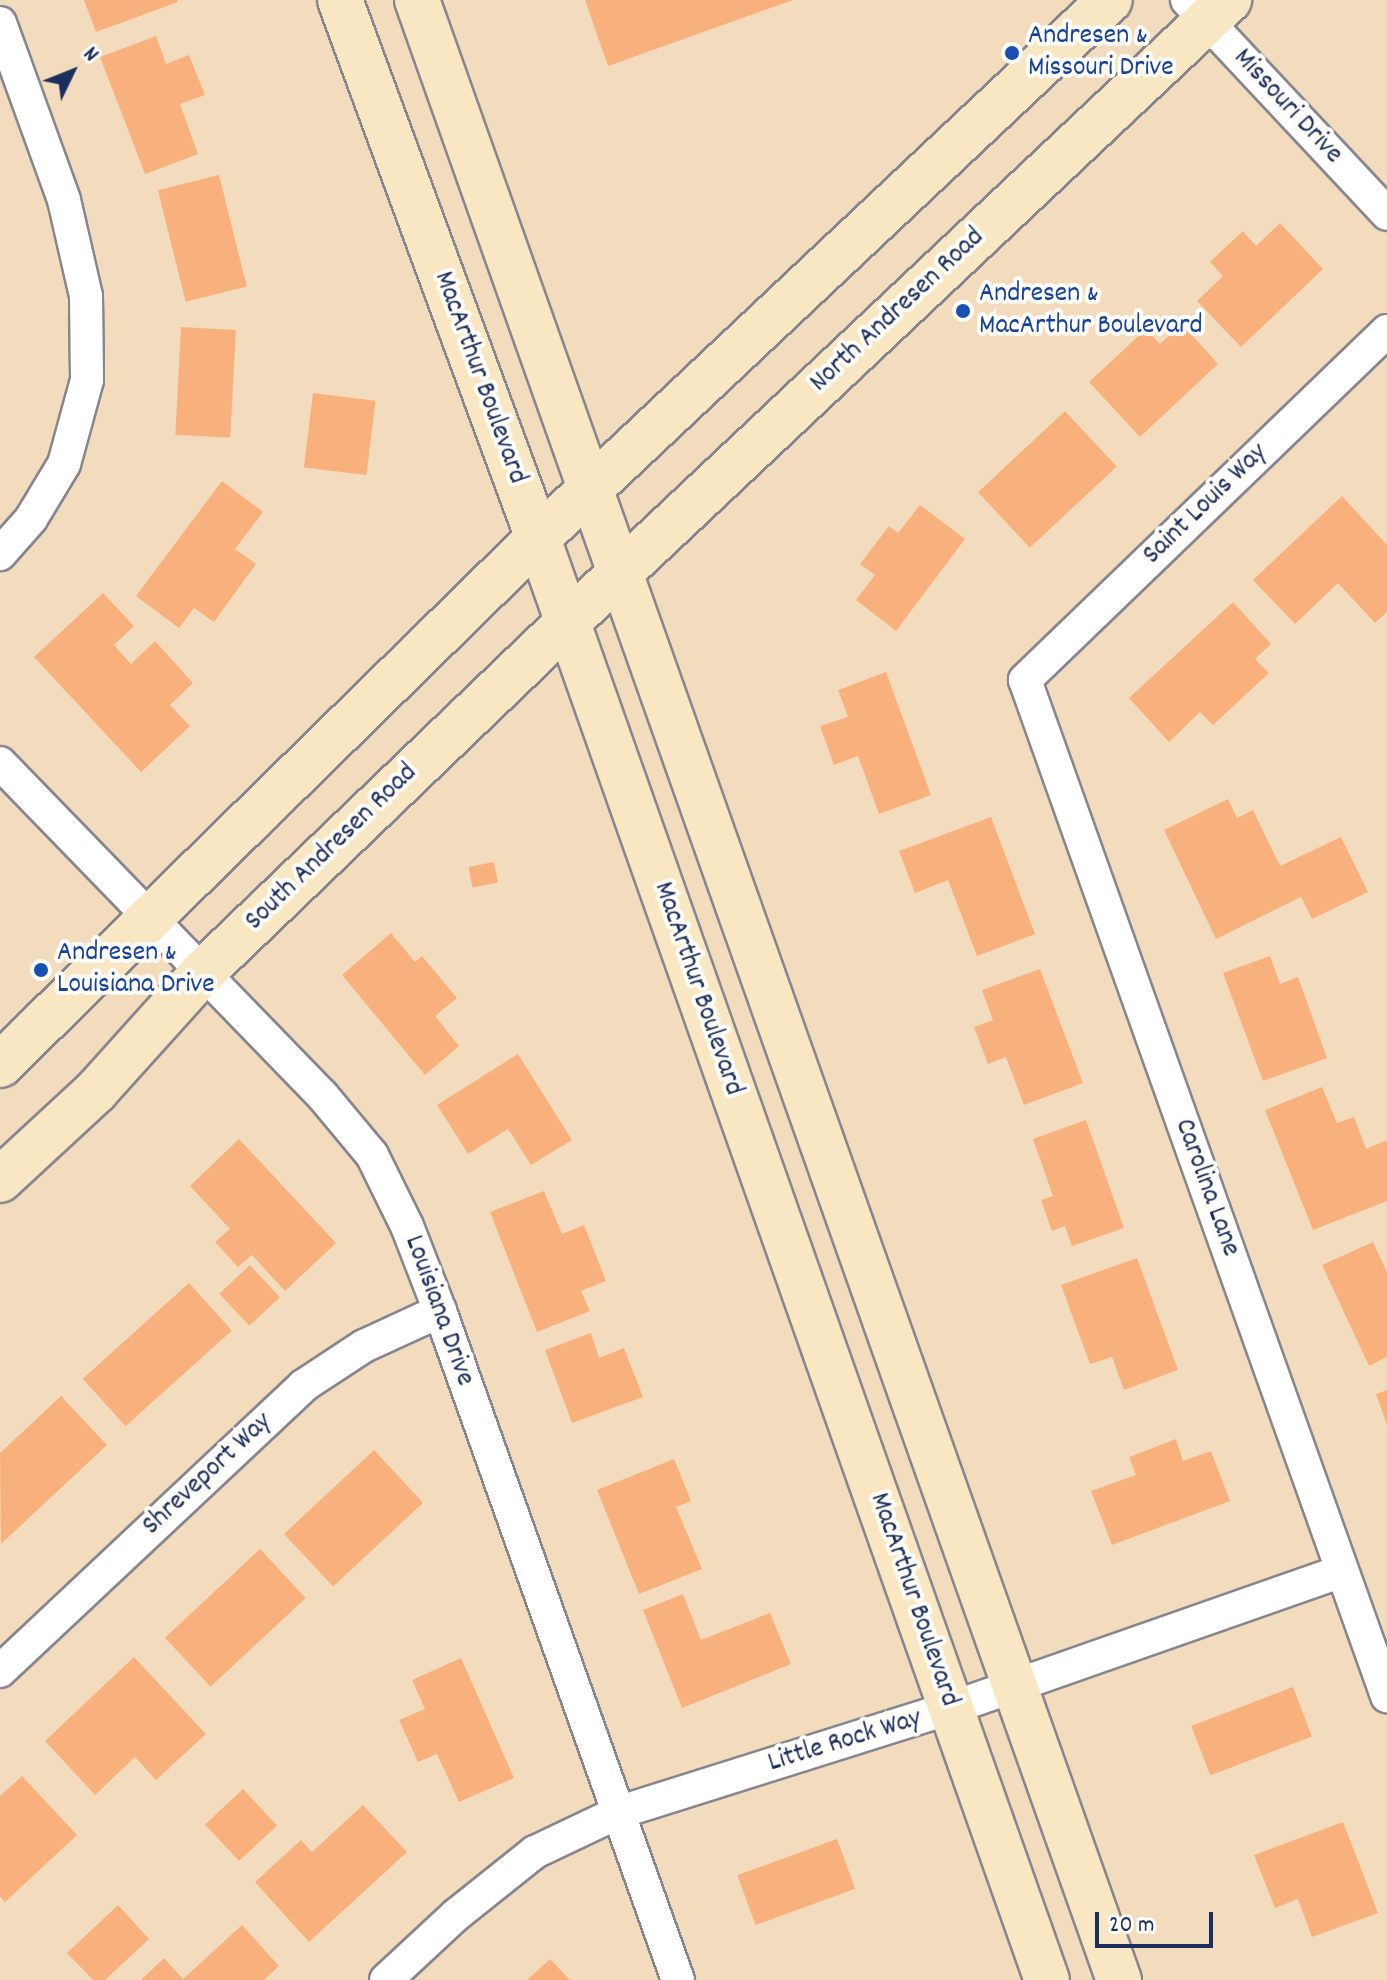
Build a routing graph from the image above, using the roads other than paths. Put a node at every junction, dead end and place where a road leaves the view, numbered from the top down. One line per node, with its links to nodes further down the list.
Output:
1 (340, 0): 9 (street, MacArthur Boulevard)
2 (417, 0): 8 (street)
3 (1110, 0): 8 (street)
4 (1207, 7): 6 (street, Missouri Drive); 11 (street, North Andresen Road)
5 (0, 23): 10 (street)
6 (1387, 214)
7 (1387, 331): 13 (street, Saint Louis Way)
8 (591, 488): 9 (street); 11 (street)
9 (538, 538): 12 (street, MacArthur Boulevard); 15 (street)
10 (0, 554)
11 (622, 571): 12 (street, North Andresen Road); 22 (street)
12 (568, 622): 16 (street, South Andresen Road); 24 (street, MacArthur Boulevard)
13 (1025, 680): 20 (street, Carolina Lane)
14 (0, 763): 15 (street, Louisiana Drive)
15 (151, 921): 16 (street, Louisiana Drive); 17 (street)
16 (203, 972): 18 (street, South Andresen Road); 19 (street, Louisiana Drive)
17 (0, 1065)
18 (0, 1180)
19 (440, 1311): 21 (street, Shreveport Way); 25 (street, Louisiana Drive)
20 (1342, 1571): 22 (street, Little Rock Way); 23 (street, Carolina Lane)
21 (0, 1671)
22 (1014, 1686): 24 (street, Little Rock Way); 29 (street)
23 (1387, 1696)
24 (951, 1708): 25 (street, Little Rock Way); 28 (street, MacArthur Boulevard)
25 (617, 1813): 26 (street, Little Rock Way); 27 (street, Louisiana Drive)
26 (386, 1980)
27 (678, 1980)
28 (1047, 1980)
29 (1119, 1980)

